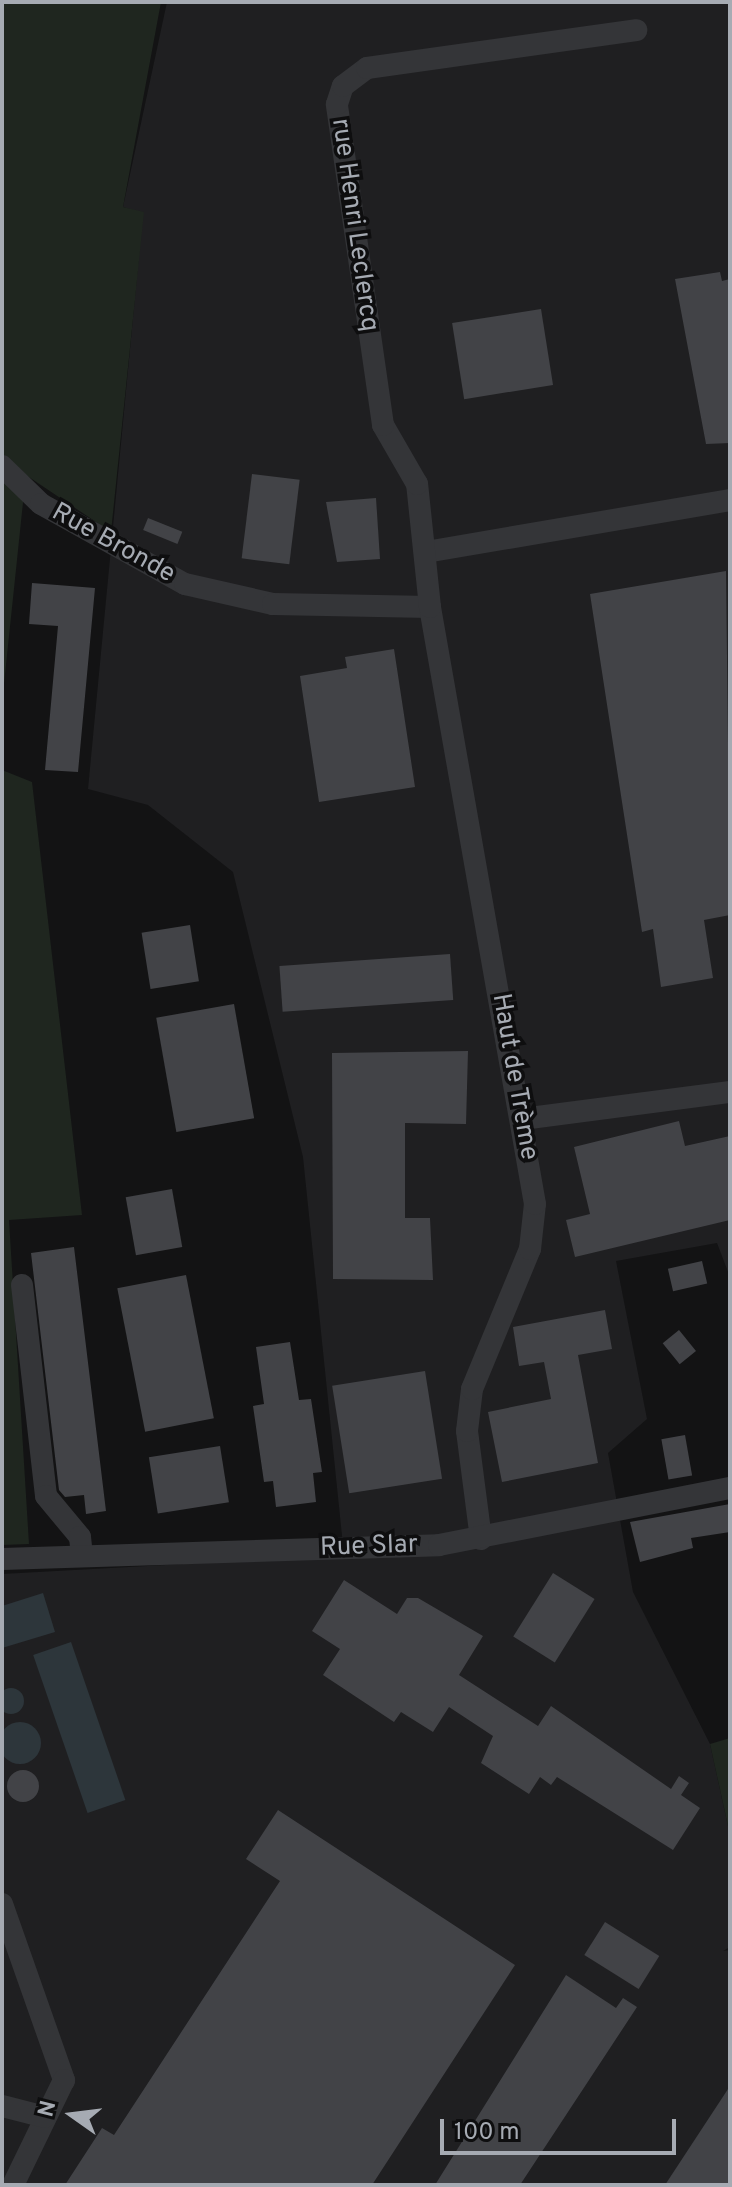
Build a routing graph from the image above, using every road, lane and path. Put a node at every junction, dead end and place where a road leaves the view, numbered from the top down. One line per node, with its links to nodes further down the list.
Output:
1 (636, 30): 4 (street, rue Henri Leclercq)
2 (2, 466): 5 (street, Rue Bronde)
3 (730, 500): 4 (street)
4 (426, 552): 5 (street, rue Henri Leclercq)
5 (430, 607): 7 (street, Haut de Trème)
6 (730, 1092): 7 (street)
7 (522, 1119): 10 (street, Haut de Trème)
8 (22, 1285): 11 (street)
9 (730, 1488): 10 (street, Rue Slar)
10 (481, 1539): 11 (street, Rue Slar)
11 (82, 1556): 12 (street, Rue Slar)
12 (2, 1559)
13 (2, 1904): 15 (street)
14 (2, 2106): 15 (street)
15 (45, 2117): 16 (street)
16 (13, 2185)

